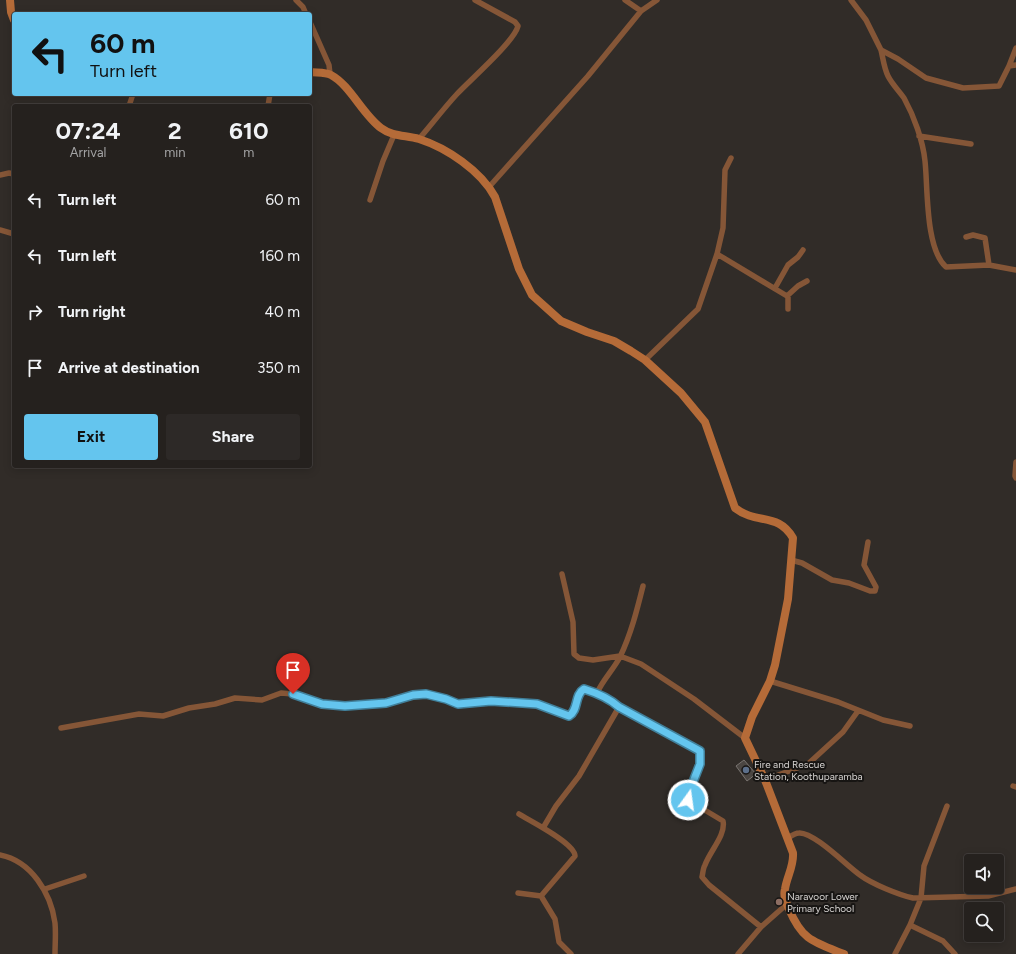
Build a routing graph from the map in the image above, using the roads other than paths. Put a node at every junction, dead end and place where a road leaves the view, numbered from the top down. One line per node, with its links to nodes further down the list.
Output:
1 (10, 0): 9 (main road)
2 (296, 0): 8 (street)
3 (475, 0): 19 (street)
4 (625, 0): 7 (street)
5 (657, 0): 7 (street)
6 (850, 0): 12 (street)
7 (640, 11): 24 (street)
8 (305, 12)
9 (12, 15)
10 (312, 27): 16 (street)
11 (1016, 48): 14 (street)
12 (881, 50): 14 (street); 18 (street)
13 (1016, 65): 14 (street)
14 (1010, 66)
15 (312, 72): 16 (main road)
16 (330, 74): 17 (main road)
17 (394, 135): 19 (main road); 25 (street)
18 (919, 136): 20 (street); 31 (street)
19 (419, 139): 24 (main road)
20 (971, 144)
21 (731, 158): 30 (street)
22 (12, 173): 23 (street)
23 (0, 175)
24 (489, 187): 37 (main road)
25 (370, 200)
26 (0, 230): 27 (street)
27 (12, 233)
28 (966, 237): 31 (street)
29 (803, 250): 34 (street)
30 (717, 254): 34 (street); 37 (street)
31 (989, 265): 32 (street)
32 (1016, 270)
33 (807, 281): 35 (street)
34 (775, 288): 35 (street)
35 (787, 296): 36 (street)
36 (788, 309)
37 (645, 360): 41 (main road)
38 (1016, 462): 39 (street)
39 (1016, 478)
40 (868, 542): 41 (street)
41 (791, 560): 45 (main road)
42 (562, 574): 44 (street)
43 (643, 586): 44 (street)
44 (620, 656): 46 (street); 51 (street)
45 (770, 681): 48 (street); 51 (main road)
46 (597, 693): 47 (street); 50 (street)
47 (619, 707): 55 (street); 66 (street)
48 (858, 711): 49 (street); 52 (street)
49 (910, 726)
50 (61, 728)
51 (745, 738): 52 (main road)
52 (765, 780): 56 (main road)
53 (946, 806): 63 (street)
54 (518, 814): 55 (street)
55 (543, 828): 62 (street)
56 (788, 838): 63 (street); 64 (main road)
57 (0, 855): 60 (street)
58 (84, 876): 60 (street)
59 (1016, 888): 63 (street)
60 (45, 889): 67 (street)
61 (518, 893): 62 (street)
62 (541, 896): 68 (street)
63 (921, 898): 65 (street)
64 (787, 904): 66 (street); 70 (main road)
65 (910, 924): 71 (street); 72 (street)
66 (761, 927): 69 (street)
67 (55, 954)
68 (571, 954)
69 (738, 954)
70 (844, 954)
71 (895, 954)
72 (955, 954)

